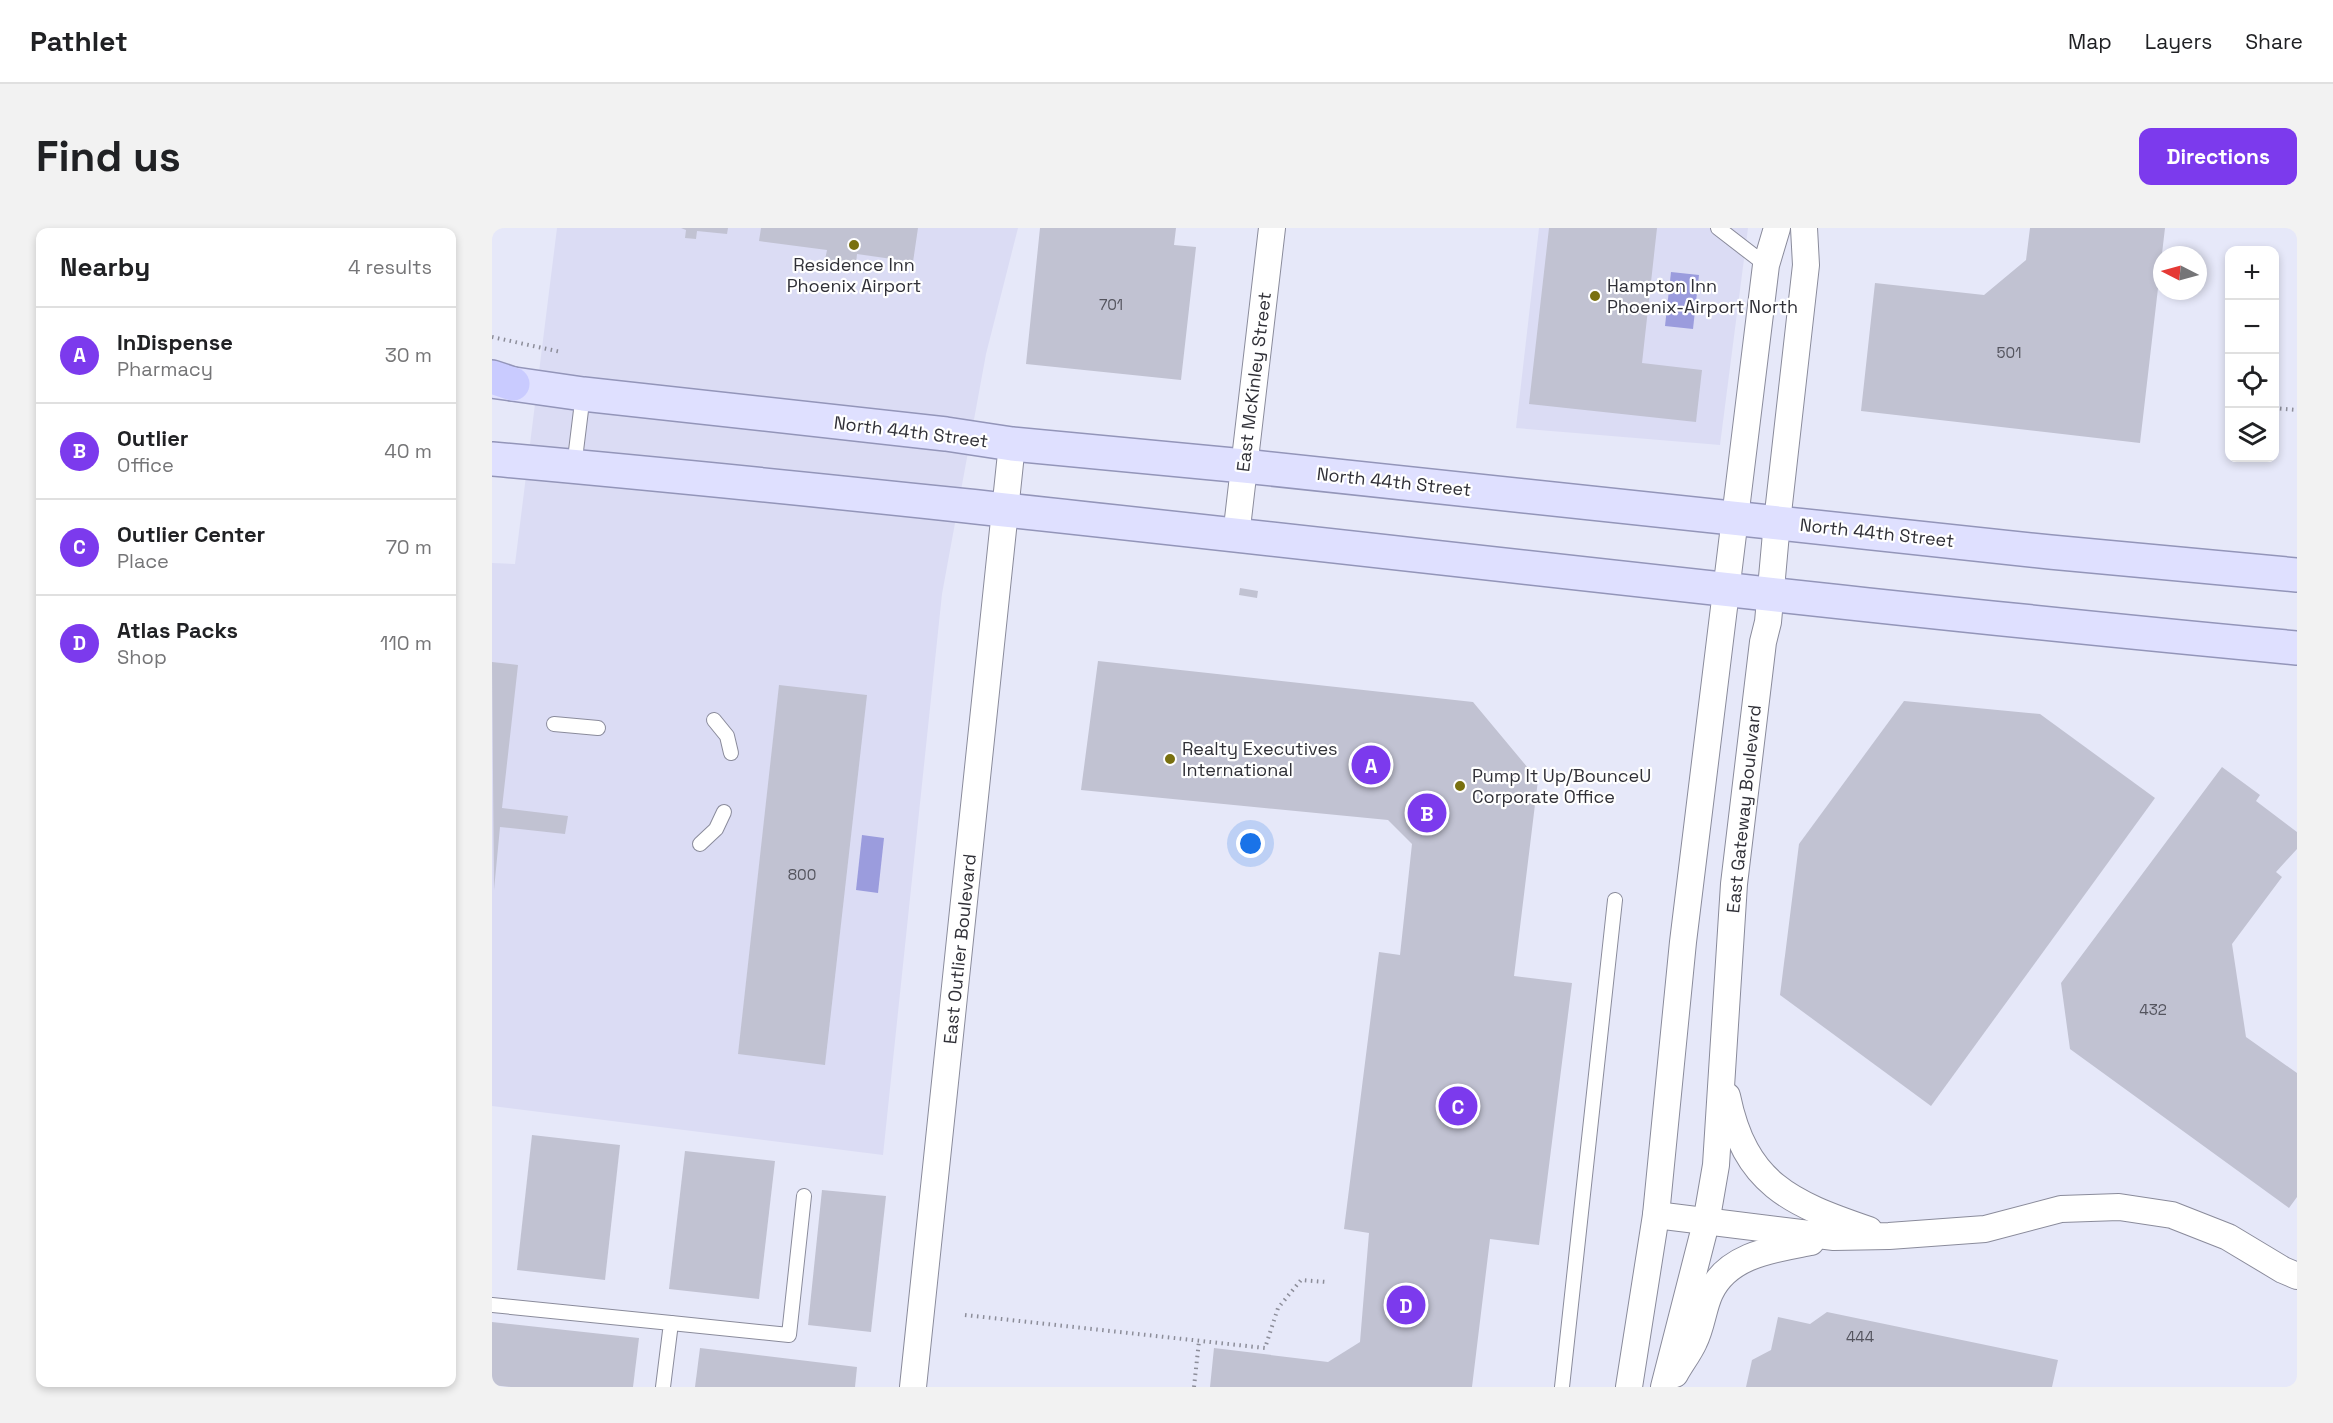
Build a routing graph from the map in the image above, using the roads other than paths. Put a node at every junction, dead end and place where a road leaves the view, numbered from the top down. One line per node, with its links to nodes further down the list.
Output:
1 (1272, 228): 10 (street, East McKinley Street)
2 (1718, 228): 5 (lane)
3 (1776, 228): 5 (street)
4 (1804, 228): 14 (street, East Gateway Boulevard)
5 (1766, 264): 13 (street)
6 (499, 380): 7 (main road, North 44th Street)
7 (583, 394): 8 (main road, North 44th Street); 11 (lane)
8 (1012, 444): 10 (main road, North 44th Street); 12 (street)
9 (492, 459): 11 (main road)
10 (1244, 466): 13 (main road, North 44th Street); 15 (street, East McKinley Street)
11 (574, 467): 12 (main road)
12 (1006, 510): 15 (main road); 37 (street, East Outlier Boulevard)
13 (1734, 518): 14 (main road, North 44th Street); 17 (street)
14 (1777, 522): 16 (main road, North 44th Street); 18 (street, East Gateway Boulevard)
15 (1236, 536): 17 (main road)
16 (2297, 575)
17 (1726, 590): 18 (main road); 29 (street)
18 (1769, 594): 19 (main road); 27 (street, East Gateway Boulevard)
19 (2297, 648)
20 (714, 720): 23 (lane)
21 (554, 724): 22 (lane)
22 (598, 728)
23 (731, 753)
24 (724, 812): 25 (lane)
25 (700, 844)
26 (1615, 900): 38 (lane)
27 (1722, 1070): 30 (street, East Gateway Boulevard); 31 (street)
28 (804, 1196): 35 (lane)
29 (1656, 1215): 30 (street); 39 (street)
30 (1706, 1223): 32 (street); 40 (street, East Gateway Boulevard)
31 (1889, 1236): 32 (street); 33 (street)
32 (1834, 1237): 40 (street, East Gateway Boulevard)
33 (2292, 1279)
34 (492, 1305): 35 (lane)
35 (671, 1323): 36 (lane)
36 (663, 1387)
37 (913, 1387)
38 (1562, 1387)
39 (1629, 1387)
40 (1665, 1387)

